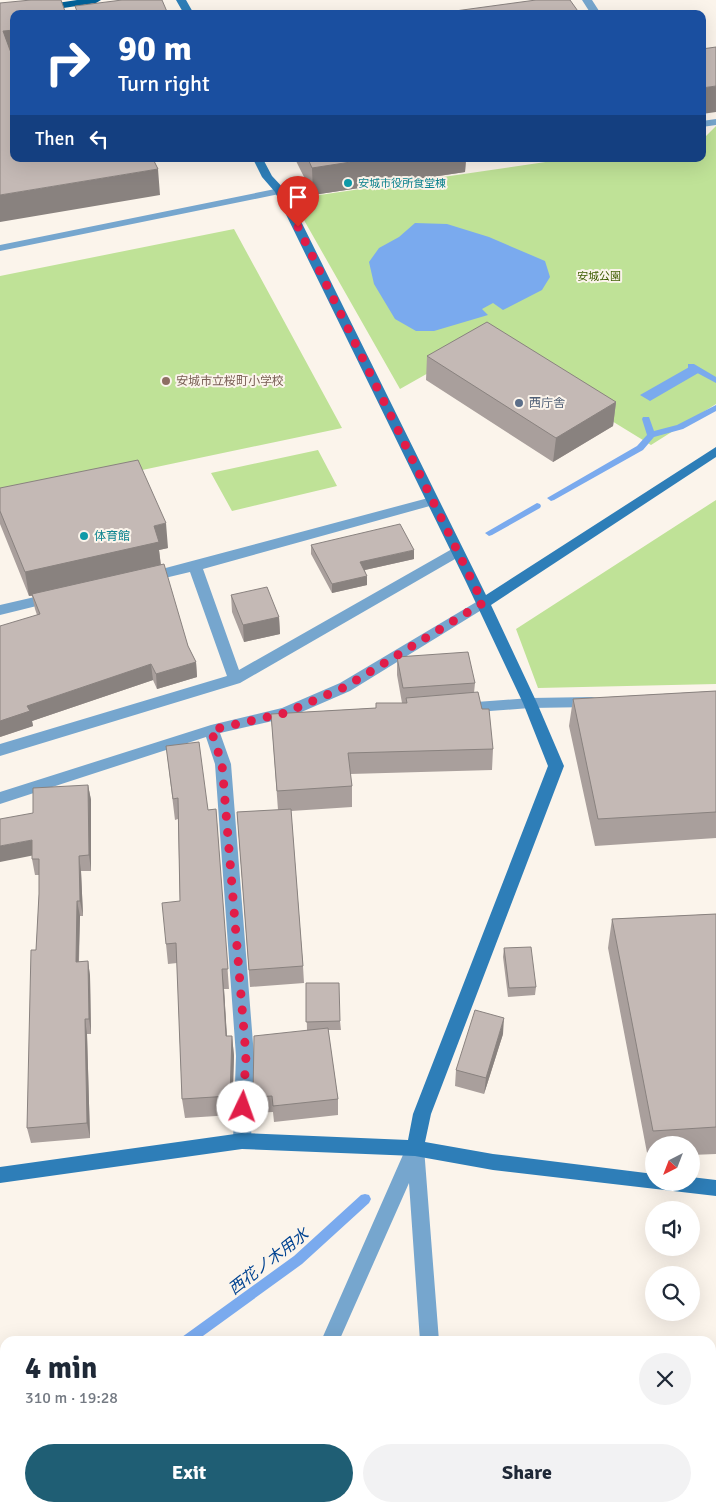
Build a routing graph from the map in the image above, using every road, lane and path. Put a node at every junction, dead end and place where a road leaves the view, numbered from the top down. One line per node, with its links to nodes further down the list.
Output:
1 (96, 0): 3 (main road)
2 (603, 0): 4 (street)
3 (35, 6)
4 (591, 7)
5 (260, 162): 6 (street)
6 (280, 191): 7 (street); 9 (street)
7 (0, 248)
8 (716, 451): 14 (street)
9 (432, 501): 10 (street); 11 (street)
10 (457, 552): 14 (street); 16 (street)
11 (195, 566): 12 (street); 16 (street)
12 (137, 580)
13 (68, 595): 15 (street)
14 (483, 603): 18 (street); 20 (street)
15 (0, 610)
16 (235, 679): 23 (street)
17 (609, 702): 18 (street)
18 (530, 704): 19 (street); 26 (street)
19 (453, 709)
20 (285, 713): 21 (street); 22 (street)
21 (320, 715)
22 (211, 730): 24 (street); 25 (street)
23 (0, 750)
24 (0, 798)
25 (242, 1141): 26 (street); 27 (street)
26 (415, 1148): 28 (street); 31 (street); 32 (street)
27 (0, 1175)
28 (645, 1181)
29 (700, 1186): 30 (street)
30 (716, 1188)
31 (332, 1336)
32 (430, 1336)

